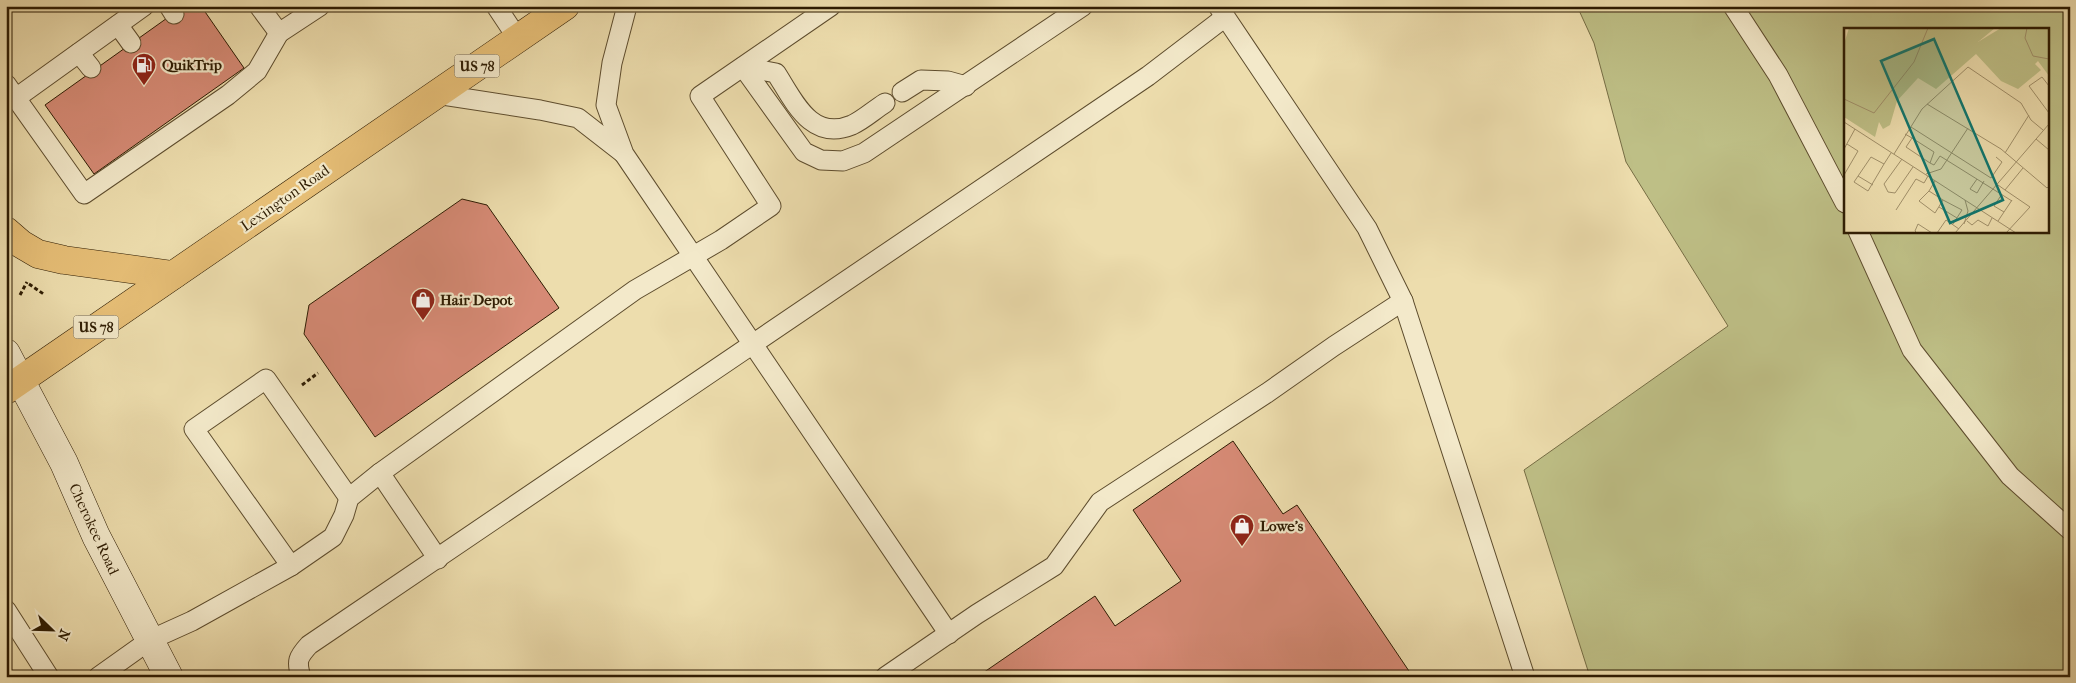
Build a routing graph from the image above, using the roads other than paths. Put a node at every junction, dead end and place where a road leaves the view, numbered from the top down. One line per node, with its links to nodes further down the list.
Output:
1 (144, 6): 11 (lane)
2 (259, 6): 12 (lane)
3 (320, 6): 12 (lane)
4 (496, 6): 13 (lane)
5 (565, 6): 13 (highway, Lexington Road / US 78)
6 (627, 6): 23 (lane)
7 (830, 6): 16 (lane)
8 (1083, 6): 18 (lane)
9 (1733, 6): 24 (lane)
10 (1221, 12): 29 (lane); 30 (lane)
11 (118, 25): 14 (lane); 15 (lane)
12 (279, 33): 19 (lane)
13 (518, 39): 21 (highway, Lexington Road / US 78)
14 (131, 43)
15 (79, 53): 17 (lane); 19 (lane)
16 (743, 67): 18 (lane); 22 (lane); 27 (lane)
17 (91, 68)
18 (966, 86): 20 (lane)
19 (11, 91)
20 (902, 92)
21 (436, 94): 23 (lane); 28 (highway, Lexington Road / US 78)
22 (885, 103)
23 (624, 154): 27 (lane)
24 (1844, 202)
25 (6, 231): 28 (highway)
26 (1858, 232): 35 (lane)
27 (692, 257): 30 (lane); 33 (lane)
28 (173, 276): 32 (highway, Lexington Road / US 78)
29 (1403, 301): 39 (lane); 46 (lane)
30 (753, 344): 36 (lane); 39 (lane)
31 (6, 354): 32 (main road, Cherokee Road)
32 (13, 385): 40 (main road, Cherokee Road)
33 (380, 473): 34 (lane); 36 (lane)
34 (349, 498): 37 (lane); 37 (lane)
35 (2070, 530)
36 (438, 560): 44 (lane)
37 (291, 566): 40 (lane)
38 (6, 610): 41 (lane)
39 (949, 634): 45 (lane)
40 (150, 640): 42 (lane); 43 (main road, Cherokee Road)
41 (49, 677)
42 (98, 677)
43 (169, 677)
44 (300, 677)
45 (885, 677)
46 (1525, 677)

